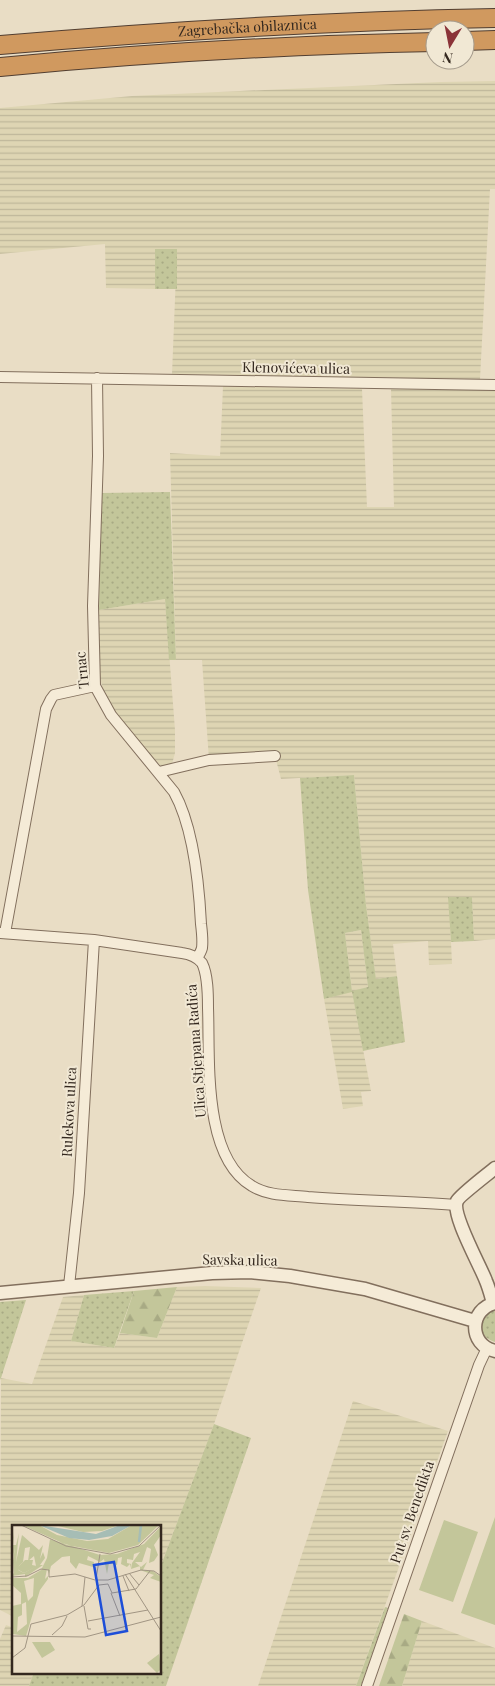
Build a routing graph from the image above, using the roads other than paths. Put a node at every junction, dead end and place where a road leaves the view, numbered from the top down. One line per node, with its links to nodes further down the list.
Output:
1 (495, 18): 5 (highway, Zagrebačka obilaznica)
2 (495, 40): 3 (highway)
3 (475, 41)
4 (425, 42): 6 (highway, Zagrebačka obilaznica)
5 (0, 45)
6 (0, 67)
7 (0, 377): 8 (street, Klenovićeva ulica)
8 (97, 378): 9 (street, Klenovićeva ulica); 10 (street, Trnac)
9 (495, 385)
10 (95, 686): 12 (street, Trnac); 13 (street)
11 (275, 756): 12 (street)
12 (159, 772): 15 (street, Trnac)
13 (2, 933): 14 (street)
14 (94, 940): 15 (street); 18 (street, Rulekova ulica)
15 (197, 958): 17 (street, Ulica Stjepana Radića)
16 (495, 1168): 17 (street)
17 (456, 1205): 20 (street)
18 (69, 1286): 19 (street, Savska ulica); 21 (street, Savska ulica)
19 (0, 1294)
20 (494, 1303): 21 (street)
21 (475, 1321): 22 (street)
22 (491, 1350): 23 (street, Put sv. Benedikta)
23 (367, 1686)

